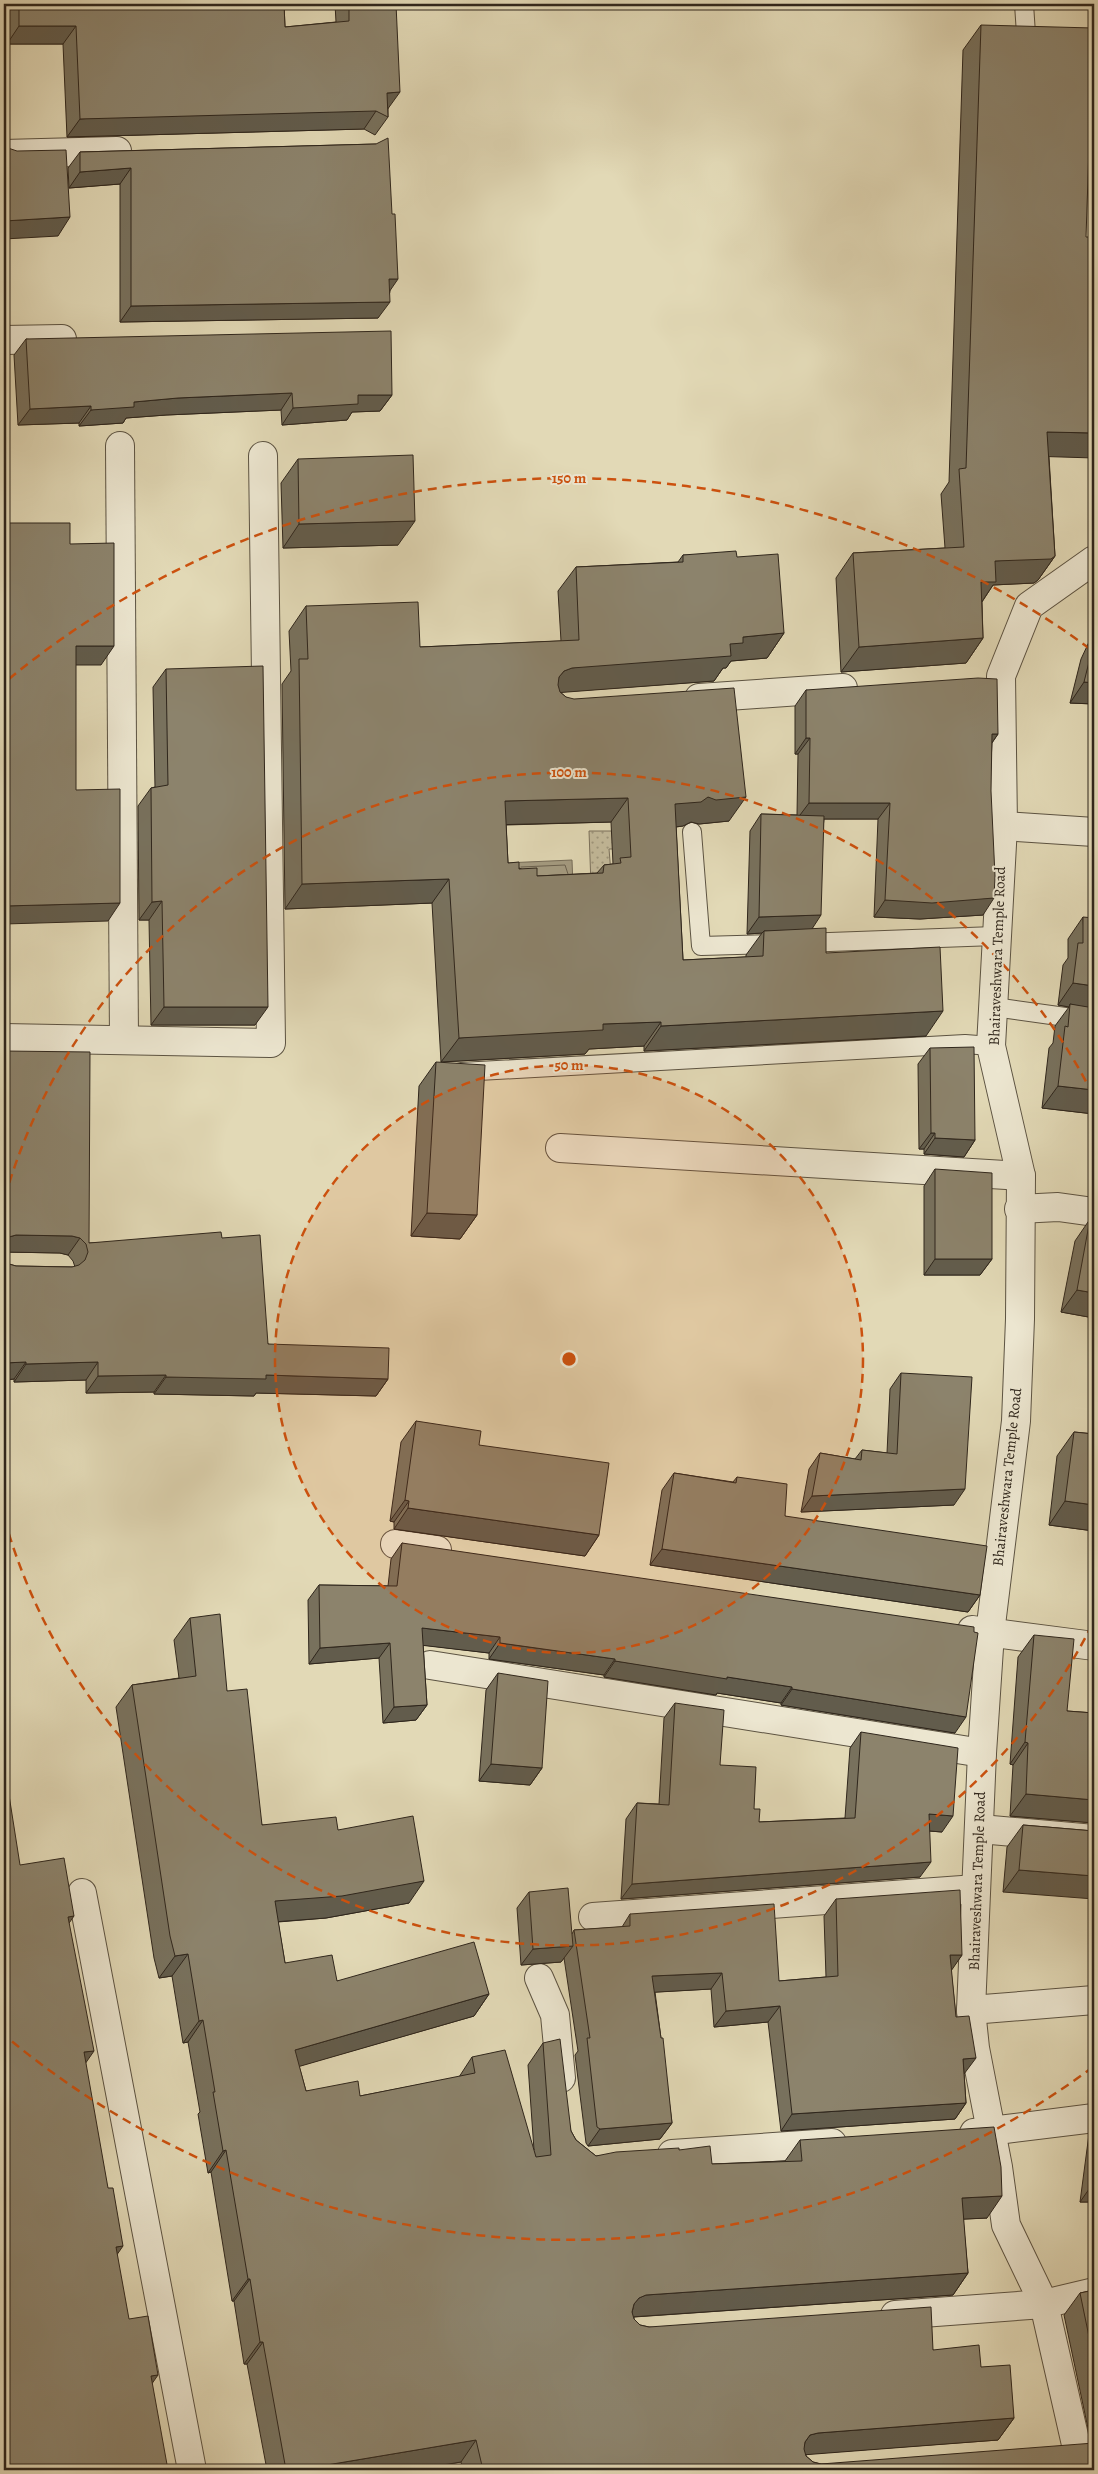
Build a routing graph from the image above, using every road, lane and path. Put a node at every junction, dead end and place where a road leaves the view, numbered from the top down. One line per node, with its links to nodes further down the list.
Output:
1 (1024, 4): 3 (lane)
2 (1008, 34): 3 (lane)
3 (1026, 34): 4 (lane)
4 (1046, 36)
5 (140, 150): 6 (street)
6 (4, 154)
7 (84, 338): 8 (street)
8 (4, 340)
9 (120, 446): 23 (street)
10 (263, 456): 23 (street)
11 (1094, 560): 12 (street, Bhairaveshwara Temple Road)
12 (1001, 676): 13 (street); 16 (street, Bhairaveshwara Temple Road)
13 (972, 678)
14 (873, 686): 15 (street)
15 (675, 699)
16 (1003, 826): 18 (street); 19 (street, Bhairaveshwara Temple Road)
17 (692, 832): 19 (lane)
18 (1094, 832)
19 (995, 936): 20 (street, Bhairaveshwara Temple Road)
20 (994, 1007): 21 (lane); 24 (street, Bhairaveshwara Temple Road)
21 (1094, 1021)
22 (4, 1038): 23 (street)
23 (124, 1040)
24 (991, 1046): 25 (lane); 27 (street, Bhairaveshwara Temple Road)
25 (448, 1072)
26 (560, 1148): 27 (street)
27 (1021, 1176): 28 (street, Bhairaveshwara Temple Road)
28 (1020, 1209): 29 (street); 33 (street, Bhairaveshwara Temple Road)
29 (1094, 1212)
30 (395, 1544): 31 (street)
31 (463, 1554)
32 (951, 1627): 33 (street)
33 (990, 1633): 34 (street); 36 (street, Bhairaveshwara Temple Road)
34 (1094, 1646)
35 (430, 1665): 36 (street)
36 (982, 1753): 37 (street, Bhairaveshwara Temple Road)
37 (980, 1829): 38 (street); 39 (street, Bhairaveshwara Temple Road)
38 (1094, 1839)
39 (976, 1889): 41 (street); 44 (street, Bhairaveshwara Temple Road)
40 (82, 1893): 56 (street)
41 (593, 1916)
42 (539, 1978): 45 (street)
43 (1094, 2000): 44 (street)
44 (971, 2010): 47 (street, Bhairaveshwara Temple Road)
45 (564, 2104)
46 (1094, 2118): 47 (street)
47 (991, 2132): 48 (street); 52 (street, Bhairaveshwara Temple Road)
48 (952, 2135)
49 (854, 2142): 50 (street)
50 (648, 2156)
51 (1094, 2292): 52 (street)
52 (1044, 2304): 53 (street); 54 (street, Bhairaveshwara Temple Road)
53 (868, 2316)
54 (1086, 2449): 55 (street)
55 (1049, 2451)
56 (192, 2470)

